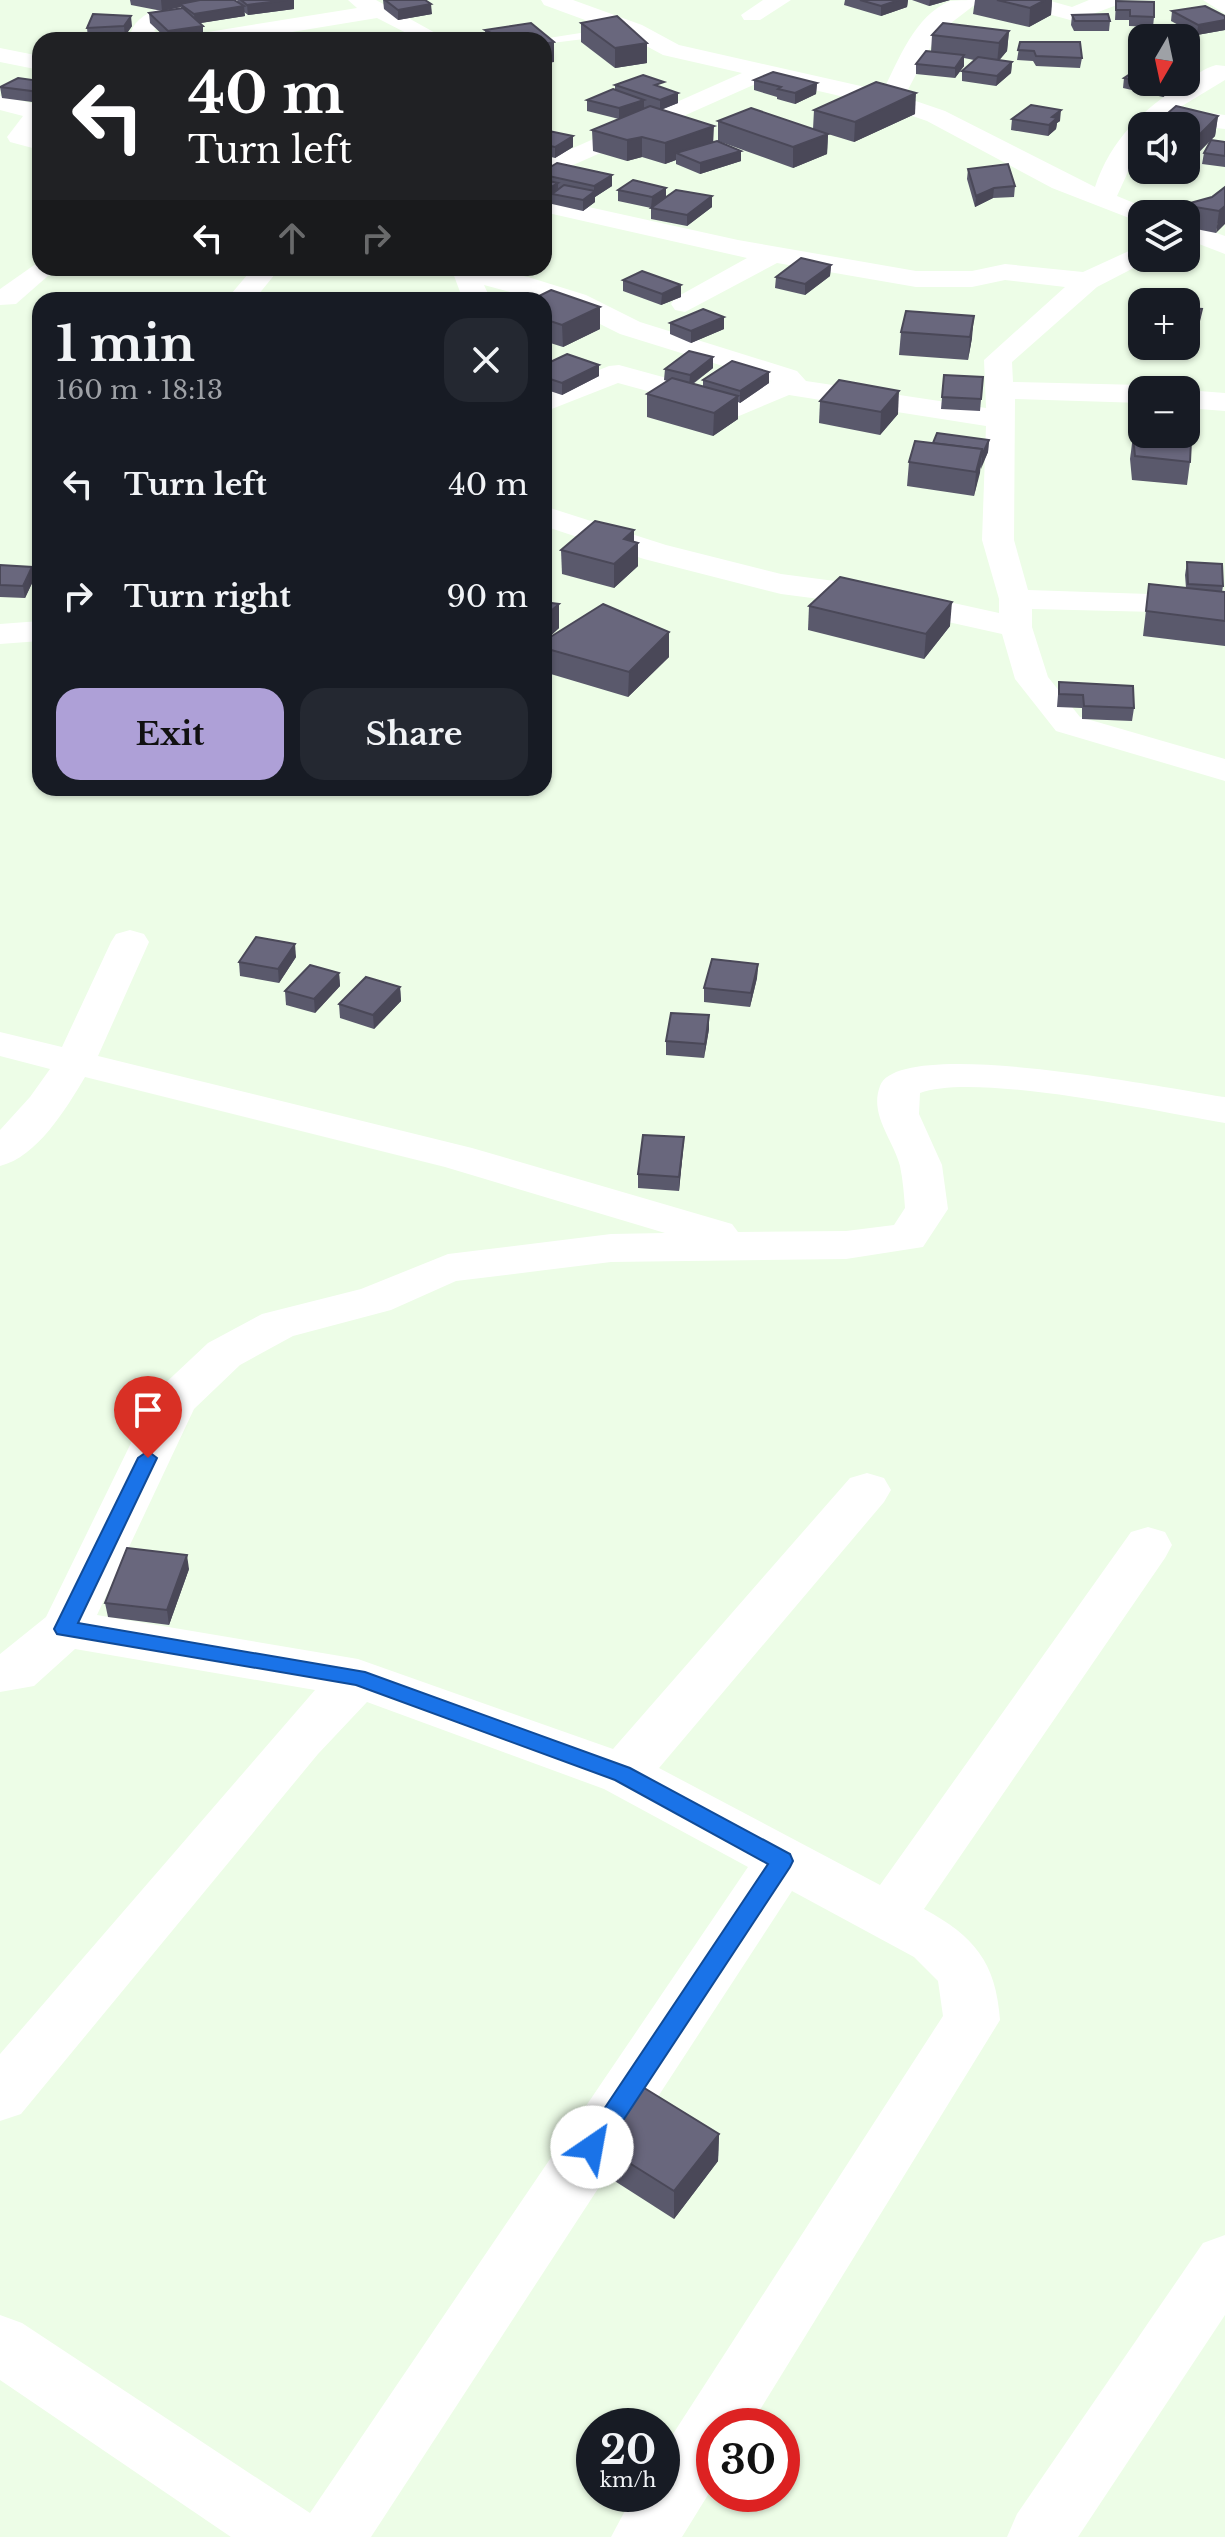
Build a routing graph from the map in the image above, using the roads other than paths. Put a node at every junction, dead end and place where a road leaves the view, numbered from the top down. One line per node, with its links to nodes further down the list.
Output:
1 (240, 0): 13 (street)
2 (359, 0): 10 (street)
3 (552, 0): 12 (street)
4 (780, 0): 11 (street)
5 (970, 0): 21 (street)
6 (1022, 0): 7 (street)
7 (1109, 0)
8 (1214, 0): 9 (street)
9 (1225, 7)
10 (380, 11): 14 (street); 15 (street)
11 (752, 15)
12 (634, 30): 16 (lane); 19 (street)
13 (142, 32)
14 (251, 32)
15 (421, 32)
16 (552, 39)
17 (0, 55): 18 (street)
18 (32, 61)
19 (766, 71): 21 (street); 30 (street)
20 (1225, 73): 24 (street)
21 (890, 100): 31 (street)
22 (0, 103): 23 (street)
23 (32, 109)
24 (1157, 112)
25 (1200, 119): 27 (street)
26 (32, 120): 29 (street)
27 (1225, 122)
28 (1128, 139): 31 (street)
29 (32, 141)
30 (552, 166)
31 (1103, 201): 33 (street)
32 (557, 208): 36 (street)
33 (1128, 210)
34 (1200, 236): 35 (street)
35 (1225, 246)
36 (773, 254): 41 (street); 46 (street)
37 (1128, 260): 41 (street)
38 (33, 276): 45 (street)
39 (260, 276): 42 (street)
40 (489, 276): 43 (street)
41 (1087, 281): 49 (street)
42 (247, 292)
43 (547, 292)
44 (552, 294): 48 (street)
45 (3, 297): 47 (street)
46 (685, 304)
47 (32, 305)
48 (788, 384): 51 (street); 54 (street)
49 (998, 390): 50 (street); 54 (street)
50 (1128, 394)
51 (552, 400)
52 (1200, 400): 53 (street)
53 (1225, 402)
54 (1001, 419): 57 (street)
55 (552, 518): 57 (street)
56 (1198, 603): 57 (street)
57 (1016, 613): 60 (street)
58 (32, 632): 59 (street)
59 (0, 634)
60 (1225, 770)
61 (130, 942): 63 (street)
62 (0, 1044): 63 (street)
63 (77, 1062): 65 (street); 66 (street)
64 (1225, 1110): 66 (street)
65 (0, 1153)
66 (757, 1246): 69 (street)
67 (867, 1490): 72 (street)
68 (1148, 1545): 74 (street)
69 (65, 1629): 70 (street); 71 (street)
70 (0, 1673)
71 (358, 1678): 72 (street); 75 (street)
72 (623, 1774): 73 (street)
73 (782, 1861): 74 (street); 81 (street)
74 (888, 1917): 78 (street)
75 (0, 2096)
76 (1225, 2263): 83 (street)
77 (0, 2344): 80 (street)
78 (725, 2408)
79 (696, 2455): 82 (street)
80 (288, 2537)
81 (333, 2537)
82 (644, 2537)
83 (1040, 2537)

